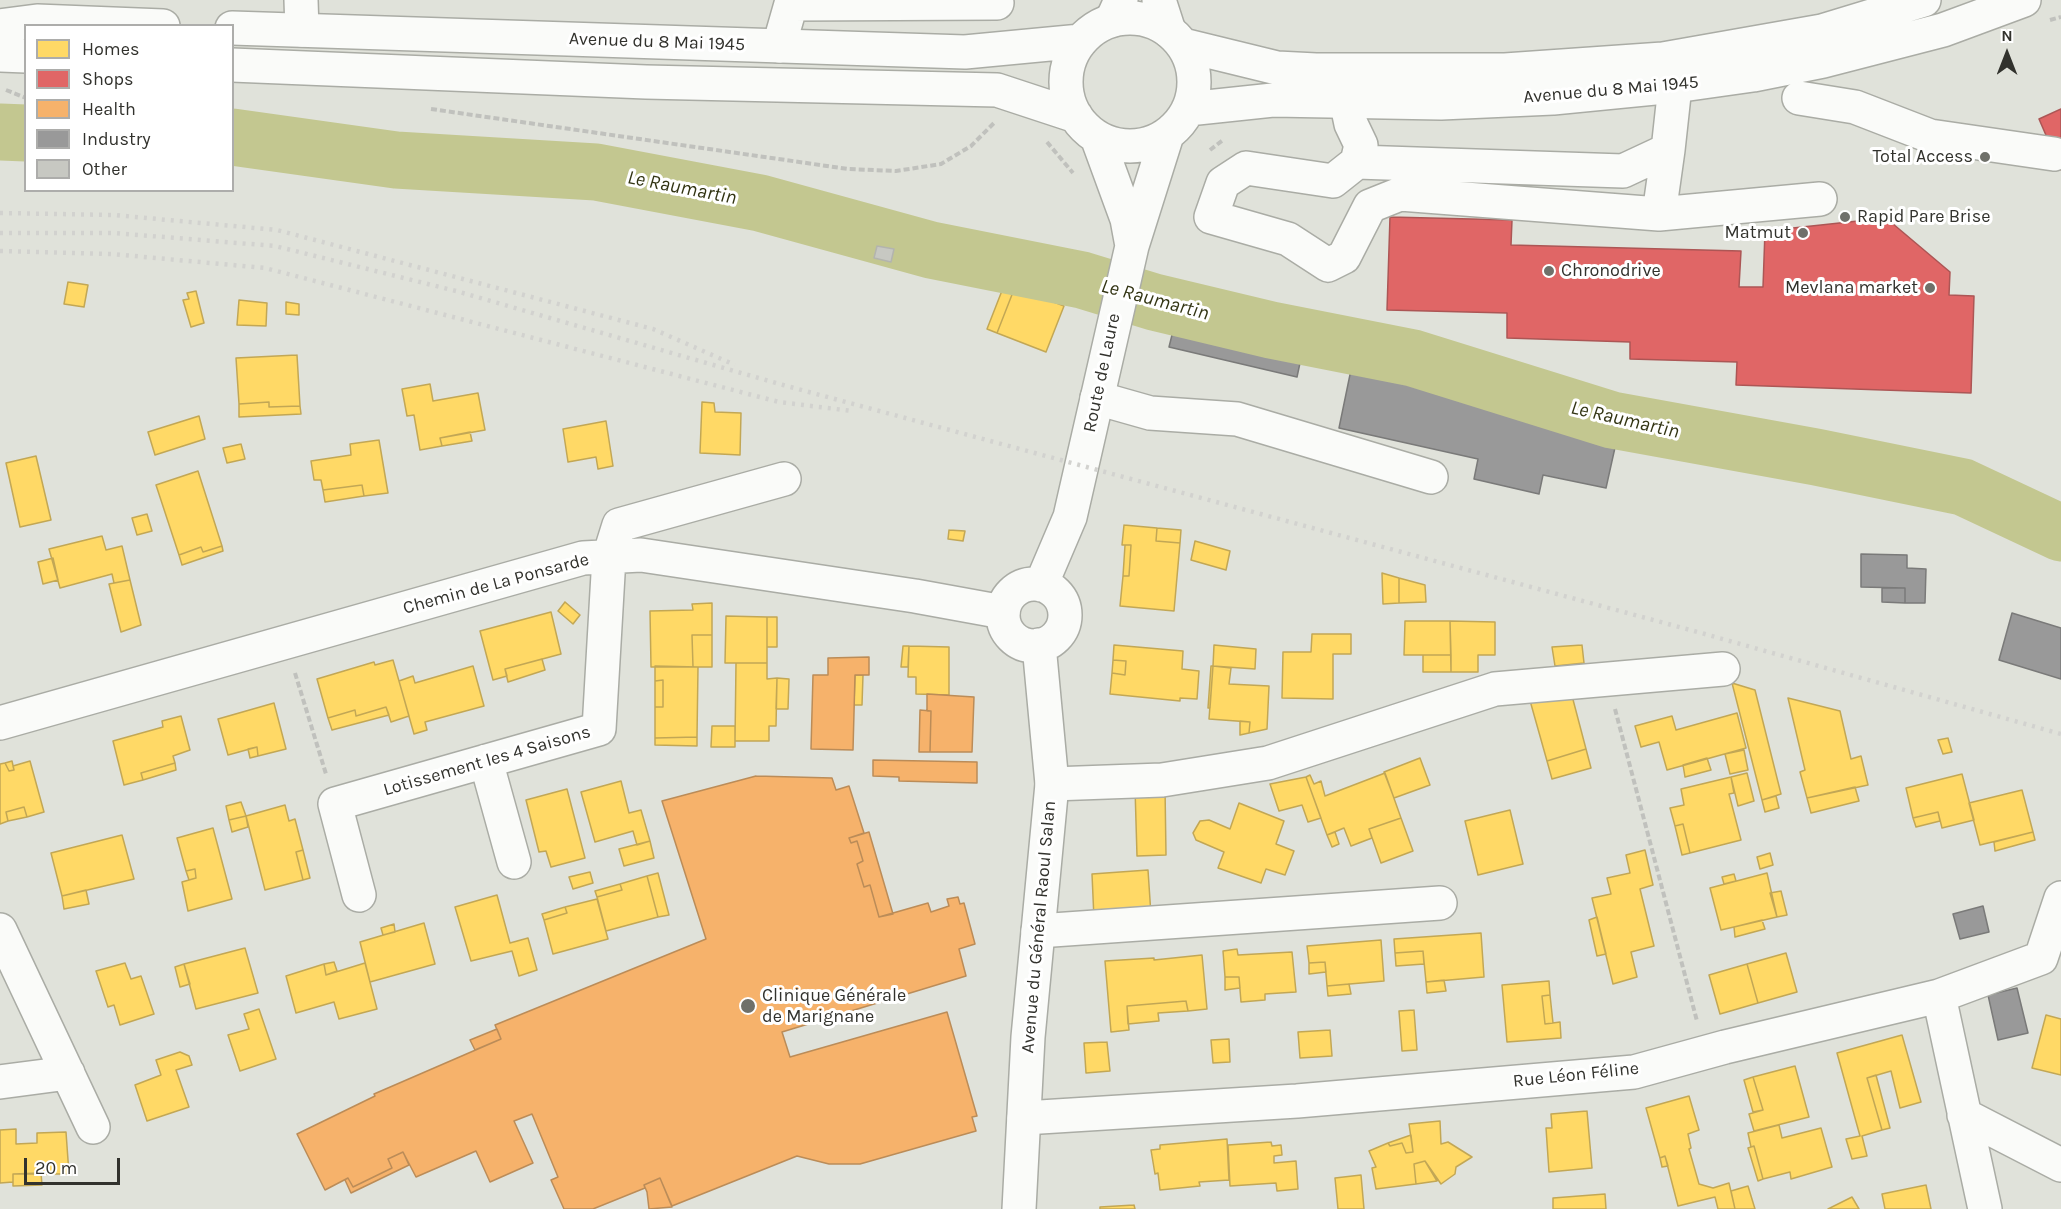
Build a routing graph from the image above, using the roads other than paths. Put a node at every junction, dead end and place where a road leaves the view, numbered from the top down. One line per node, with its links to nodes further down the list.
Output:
1 (1159, 0): 10 (main road)
2 (1924, 0): 10 (main road, Avenue du 8 Mai 1945)
3 (2024, 0): 16 (main road, Avenue du 8 Mai 1945)
4 (997, 3): 12 (main road)
5 (1117, 10): 10 (main road); 11 (main road)
6 (301, 15): 9 (main road, Avenue du 8 Mai 1945); 12 (main road, Avenue du 8 Mai 1945)
7 (113, 24): 8 (main road)
8 (0, 26)
9 (234, 28)
10 (1176, 38): 19 (main road)
11 (1081, 41): 12 (main road, Avenue du 8 Mai 1945); 20 (main road)
12 (779, 46)
13 (0, 55): 14 (main road)
14 (24, 56)
15 (234, 66): 20 (main road)
16 (1675, 86): 18 (main road, Avenue du 8 Mai 1945); 22 (main road)
17 (1799, 98): 23 (main road)
18 (1346, 100): 19 (main road, Avenue du 8 Mai 1945); 24 (main road)
19 (1188, 110): 21 (main road)
20 (1086, 127): 21 (main road); 27 (main road, Route de Laure)
21 (1167, 135): 27 (main road, Route de Laure)
22 (1668, 150): 24 (main road); 26 (main road)
23 (2054, 154)
24 (1357, 162): 26 (main road)
25 (1820, 199): 26 (main road)
26 (1659, 214)
27 (1129, 257): 28 (main road, Route de Laure)
28 (1096, 398): 29 (main road); 32 (main road, Route de Laure)
29 (1431, 477)
30 (784, 479): 31 (main road)
31 (609, 557): 33 (main road, Chemin de La Ponsarde); 36 (main road, Chemin de La Ponsarde); 37 (main road, Lotissement les 4 Saisons)
32 (1041, 585): 33 (main road); 34 (main road)
33 (1003, 612): 34 (main road)
34 (1039, 645): 38 (main road, Avenue du Général Raoul Salan)
35 (1723, 669): 38 (main road)
36 (0, 723)
37 (486, 761): 39 (main road); 40 (main road, Lotissement les 4 Saisons)
38 (1052, 784): 44 (main road, Avenue du Général Raoul Salan)
39 (514, 862)
40 (359, 895)
41 (2061, 898): 45 (main road, Rue Léon Féline)
42 (1440, 903): 44 (main road)
43 (0, 930): 46 (main road)
44 (1038, 931): 49 (main road, Avenue du Général Raoul Salan)
45 (1939, 996): 48 (main road); 49 (main road, Rue Léon Féline)
46 (68, 1073): 47 (main road); 50 (main road)
47 (0, 1082)
48 (1964, 1115): 51 (main road); 53 (main road)
49 (1024, 1118): 52 (main road, Avenue du Général Raoul Salan)
50 (93, 1127)
51 (2061, 1166)
52 (1019, 1209)
53 (1985, 1209)

